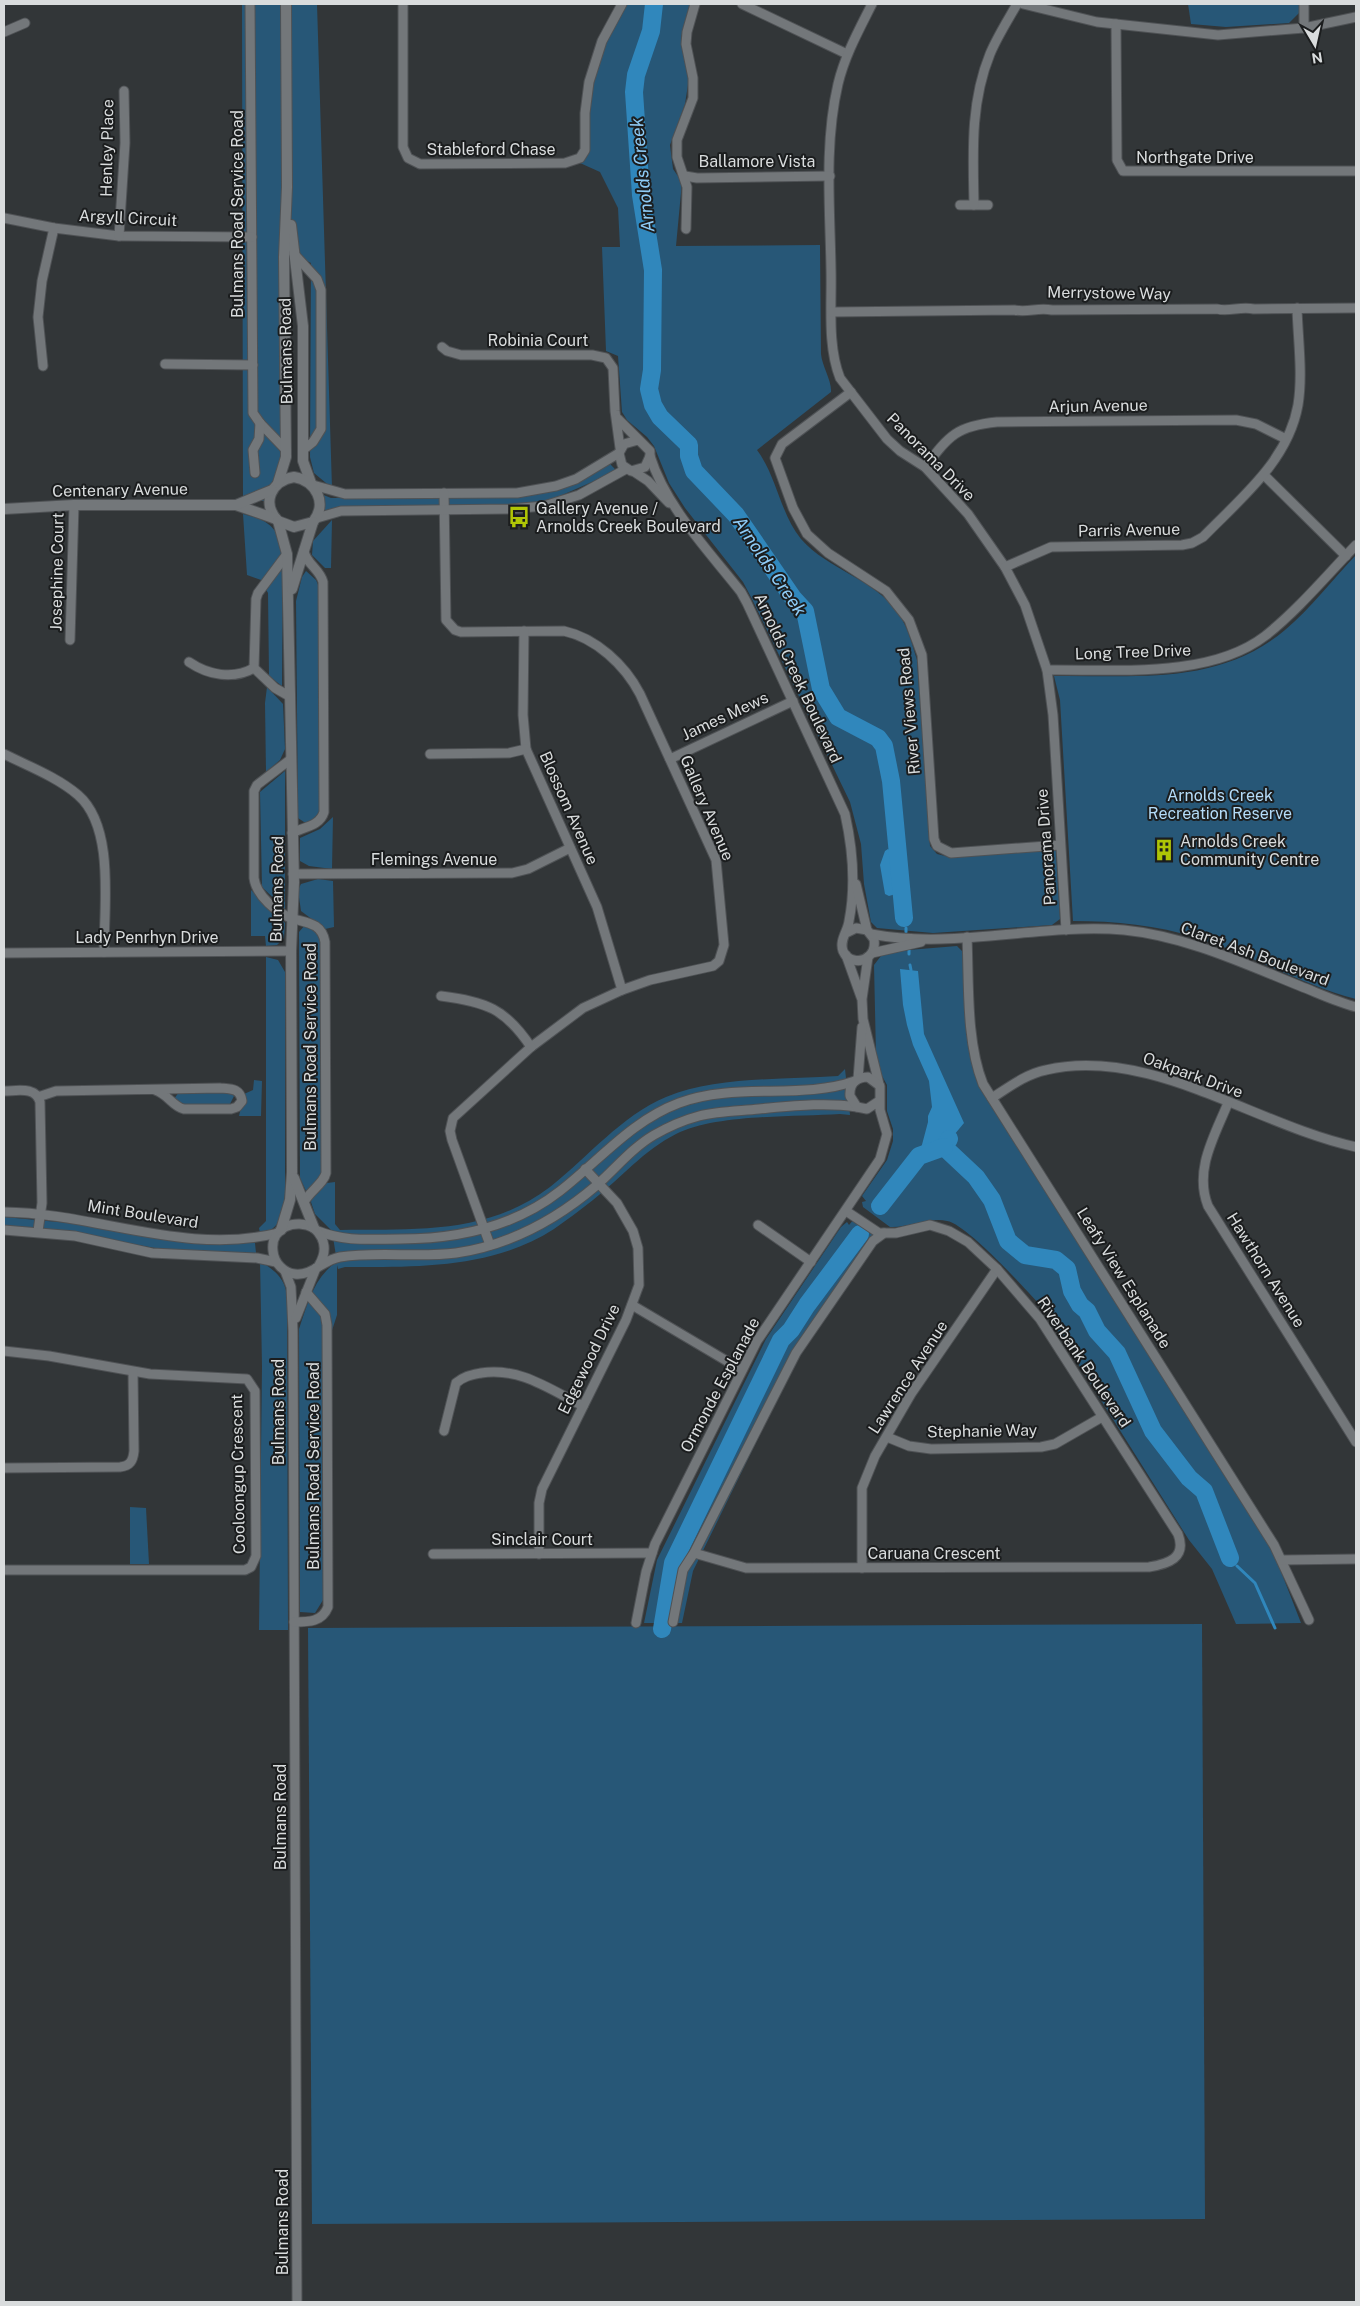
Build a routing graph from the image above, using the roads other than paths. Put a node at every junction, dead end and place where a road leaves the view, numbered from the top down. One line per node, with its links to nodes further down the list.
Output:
1 (250, 4): 29 (street, Bulmans Road Service Road)
2 (286, 4): 21 (street, Bulmans Road)
3 (402, 4): 4 (street, Stableford Chase)
4 (622, 4)
5 (695, 4): 19 (street)
6 (742, 4): 16 (street)
7 (873, 4): 16 (street, Panorama Drive)
8 (1017, 4): 23 (street)
9 (1023, 4): 13 (street)
10 (1304, 4): 14 (street)
11 (1356, 17): 14 (street)
12 (25, 23): 15 (street)
13 (1116, 24): 14 (street); 18 (street, Northgate Drive)
14 (1304, 28)
15 (4, 32)
16 (847, 54): 20 (street, Panorama Drive)
17 (124, 91): 28 (street, Henley Place)
18 (1356, 171)
19 (685, 176): 20 (street, Ballamore Vista); 27 (street)
20 (830, 176): 33 (street, Panorama Drive)
21 (287, 187): 30 (street, Bulmans Road); 45 (street, Bulmans Road)
22 (960, 205): 23 (street)
23 (974, 205): 24 (street)
24 (988, 205)
25 (4, 218): 26 (street, Argyll Circuit)
26 (54, 228): 28 (street, Argyll Circuit); 37 (street)
27 (686, 229)
28 (119, 236): 29 (street, Argyll Circuit)
29 (252, 237): 36 (street, Bulmans Road Service Road)
30 (293, 254): 46 (street, Bulmans Road); 46 (street)
31 (1297, 308): 32 (street, Merrystowe Way); 33 (street, Merrystowe Way); 43 (street, Parris Avenue)
32 (1356, 308)
33 (832, 312): 38 (street, Panorama Drive)
34 (442, 347): 39 (street, Robinia Court)
35 (165, 364): 36 (street)
36 (253, 365): 40 (street, Bulmans Road Service Road)
37 (43, 366)
38 (851, 392): 49 (street, Panorama Drive); 82 (street, River Views Road)
39 (615, 415): 44 (street); 47 (street, Robinia Court)
40 (260, 423): 41 (street); 42 (street, Bulmans Road Service Road)
41 (274, 436): 42 (street); 45 (street)
42 (259, 439): 51 (street, Bulmans Road Service Road)
43 (1286, 439): 49 (street, Arjun Avenue); 52 (street, Parris Avenue)
44 (638, 440): 47 (street); 48 (street)
45 (286, 450): 54 (street, Bulmans Road)
46 (302, 450): 53 (street, Bulmans Road)
47 (620, 451): 50 (street); 55 (street)
48 (650, 456): 50 (street); 60 (street, Arnolds Creek Boulevard)
49 (925, 467): 67 (street, Panorama Drive)
50 (629, 470): 59 (street); 60 (street, Arnolds Creek Boulevard)
51 (255, 473)
52 (1264, 475): 66 (street); 67 (street, Parris Avenue)
53 (312, 484): 54 (street); 55 (street); 62 (street)
54 (275, 487): 57 (street, Centenary Avenue); 61 (street)
55 (444, 493): 59 (street)
56 (74, 505): 57 (street, Centenary Avenue); 58 (street, Centenary Avenue); 70 (street, Josephine Court)
57 (236, 505): 61 (street, Centenary Avenue)
58 (4, 509)
59 (443, 510): 62 (street); 69 (street, Gallery Avenue)
60 (679, 512): 75 (street, Arnolds Creek Boulevard)
61 (277, 520): 62 (street); 65 (street, Bulmans Road)
62 (315, 520): 64 (street, Bulmans Road)
63 (1356, 545): 66 (street, Long Tree Drive)
64 (304, 550): 68 (street, Bulmans Road); 81 (street)
65 (287, 554): 68 (street, Bulmans Road); 72 (street)
66 (1346, 556): 73 (street, Long Tree Drive)
67 (1005, 567): 73 (street, Panorama Drive)
68 (288, 607): 74 (street, Bulmans Road)
69 (524, 631): 76 (street, Blossom Avenue); 79 (street, Gallery Avenue)
70 (70, 640)
71 (189, 662): 72 (street)
72 (254, 668): 74 (street)
73 (1047, 670): 82 (street, Panorama Drive)
74 (288, 696): 80 (street, Bulmans Road)
75 (793, 701): 79 (street, James Mews); 85 (street, Arnolds Creek Boulevard)
76 (526, 749): 78 (street); 83 (street, Blossom Avenue)
77 (4, 754): 93 (street)
78 (430, 754)
79 (670, 758): 97 (street, Gallery Avenue)
80 (291, 759): 81 (street, Bulmans Road); 86 (street, Bulmans Road Service Road)
81 (292, 832): 84 (street, Bulmans Road)
82 (1060, 845): 87 (street, Panorama Drive)
83 (570, 848): 84 (street, Flemings Avenue); 97 (street, Blossom Avenue)
84 (293, 874): 86 (street, Bulmans Road)
85 (854, 874): 88 (street, Arnolds Creek Boulevard); 89 (street, Arnolds Creek Boulevard)
86 (293, 918): 92 (street, Bulmans Road); 117 (street, Bulmans Road Service Road)
87 (1066, 930): 90 (street, Claret Ash Boulevard); 100 (street, Claret Ash Boulevard)
88 (869, 932): 89 (street); 91 (street, Claret Ash Boulevard); 96 (street)
89 (846, 933): 95 (street)
90 (966, 937): 91 (street, Claret Ash Boulevard); 108 (street, Leafy View Esplanade)
91 (933, 939): 96 (street, Claret Ash Boulevard)
92 (291, 951): 93 (street, Lady Penrhyn Drive); 115 (street, Bulmans Road)
93 (104, 952): 94 (street, Lady Penrhyn Drive)
94 (4, 953)
95 (845, 955): 96 (street); 99 (street)
96 (870, 955): 99 (street)
97 (622, 990): 102 (street, Gallery Avenue)
98 (441, 996): 102 (street)
99 (862, 999): 101 (street)
100 (1356, 1007)
101 (863, 1019): 103 (street); 104 (street)
102 (531, 1047): 123 (street, Gallery Avenue)
103 (857, 1080): 104 (street); 111 (street); 114 (street)
104 (880, 1086): 109 (street)
105 (155, 1090): 105 (street); 107 (street)
106 (4, 1091): 107 (street)
107 (38, 1097): 120 (street)
108 (992, 1098): 110 (street, Oakpark Drive); 152 (street, Leafy View Esplanade)
109 (879, 1101): 111 (street); 112 (street, Ormonde Esplanade)
110 (1228, 1103): 113 (street, Oakpark Drive); 144 (street, Hawthorn Avenue)
111 (859, 1108): 112 (street); 116 (street)
112 (884, 1124): 118 (street, Ormonde Esplanade)
113 (1356, 1147)
114 (585, 1169): 116 (street, Edgewood Drive); 123 (street)
115 (292, 1172): 117 (street, Bulmans Road); 125 (street, Bulmans Road)
116 (598, 1184): 128 (street); 135 (street, Edgewood Drive)
117 (304, 1202): 122 (street, Bulmans Road)
118 (846, 1210): 127 (street); 130 (street, Ormonde Esplanade)
119 (4, 1212): 120 (street, Mint Boulevard)
120 (42, 1213): 125 (street, Mint Boulevard); 126 (street)
121 (758, 1225): 130 (street)
122 (316, 1229): 123 (street); 125 (street); 131 (street)
123 (484, 1229): 128 (street, Gallery Avenue)
124 (4, 1230): 126 (street, Mint Boulevard)
125 (279, 1231): 129 (street)
126 (38, 1232): 129 (street, Mint Boulevard)
127 (884, 1233): 132 (street, Riverbank Boulevard); 146 (street)
128 (490, 1245): 131 (street)
129 (276, 1262): 133 (street)
130 (811, 1262): 138 (street, Ormonde Esplanade)
131 (317, 1267): 133 (street); 134 (street, Bulmans Road)
132 (997, 1269): 141 (street, Riverbank Boulevard); 143 (street, Lawrence Avenue)
133 (285, 1271): 136 (street, Bulmans Road)
134 (306, 1292): 136 (street, Bulmans Road); 156 (street, Bulmans Road Service Road)
135 (632, 1305): 138 (street); 140 (street, Edgewood Drive)
136 (293, 1331): 156 (street, Bulmans Road)
137 (4, 1351): 139 (street, Cooloongup Crescent)
138 (742, 1370): 147 (street, Ormonde Esplanade)
139 (133, 1372): 145 (street); 154 (street, Cooloongup Crescent)
140 (583, 1406): 142 (street); 149 (street, Edgewood Drive)
141 (1102, 1417): 143 (street, Stephanie Way); 151 (street, Riverbank Boulevard)
142 (444, 1430)
143 (888, 1437): 153 (street, Lawrence Avenue)
144 (1356, 1442)
145 (4, 1468)
146 (694, 1552): 153 (street, Caruana Crescent); 157 (street)
147 (652, 1553): 149 (street, Sinclair Court); 158 (street, Ormonde Esplanade)
148 (432, 1554): 149 (street, Sinclair Court)
149 (539, 1554)
150 (1356, 1559): 152 (street)
151 (1174, 1560): 153 (street, Caruana Crescent)
152 (1282, 1560): 155 (street, Leafy View Esplanade)
153 (862, 1568)
154 (4, 1570)
155 (1308, 1620)
156 (294, 1622): 159 (street, Bulmans Road)
157 (673, 1622)
158 (636, 1623)
159 (297, 2302)

